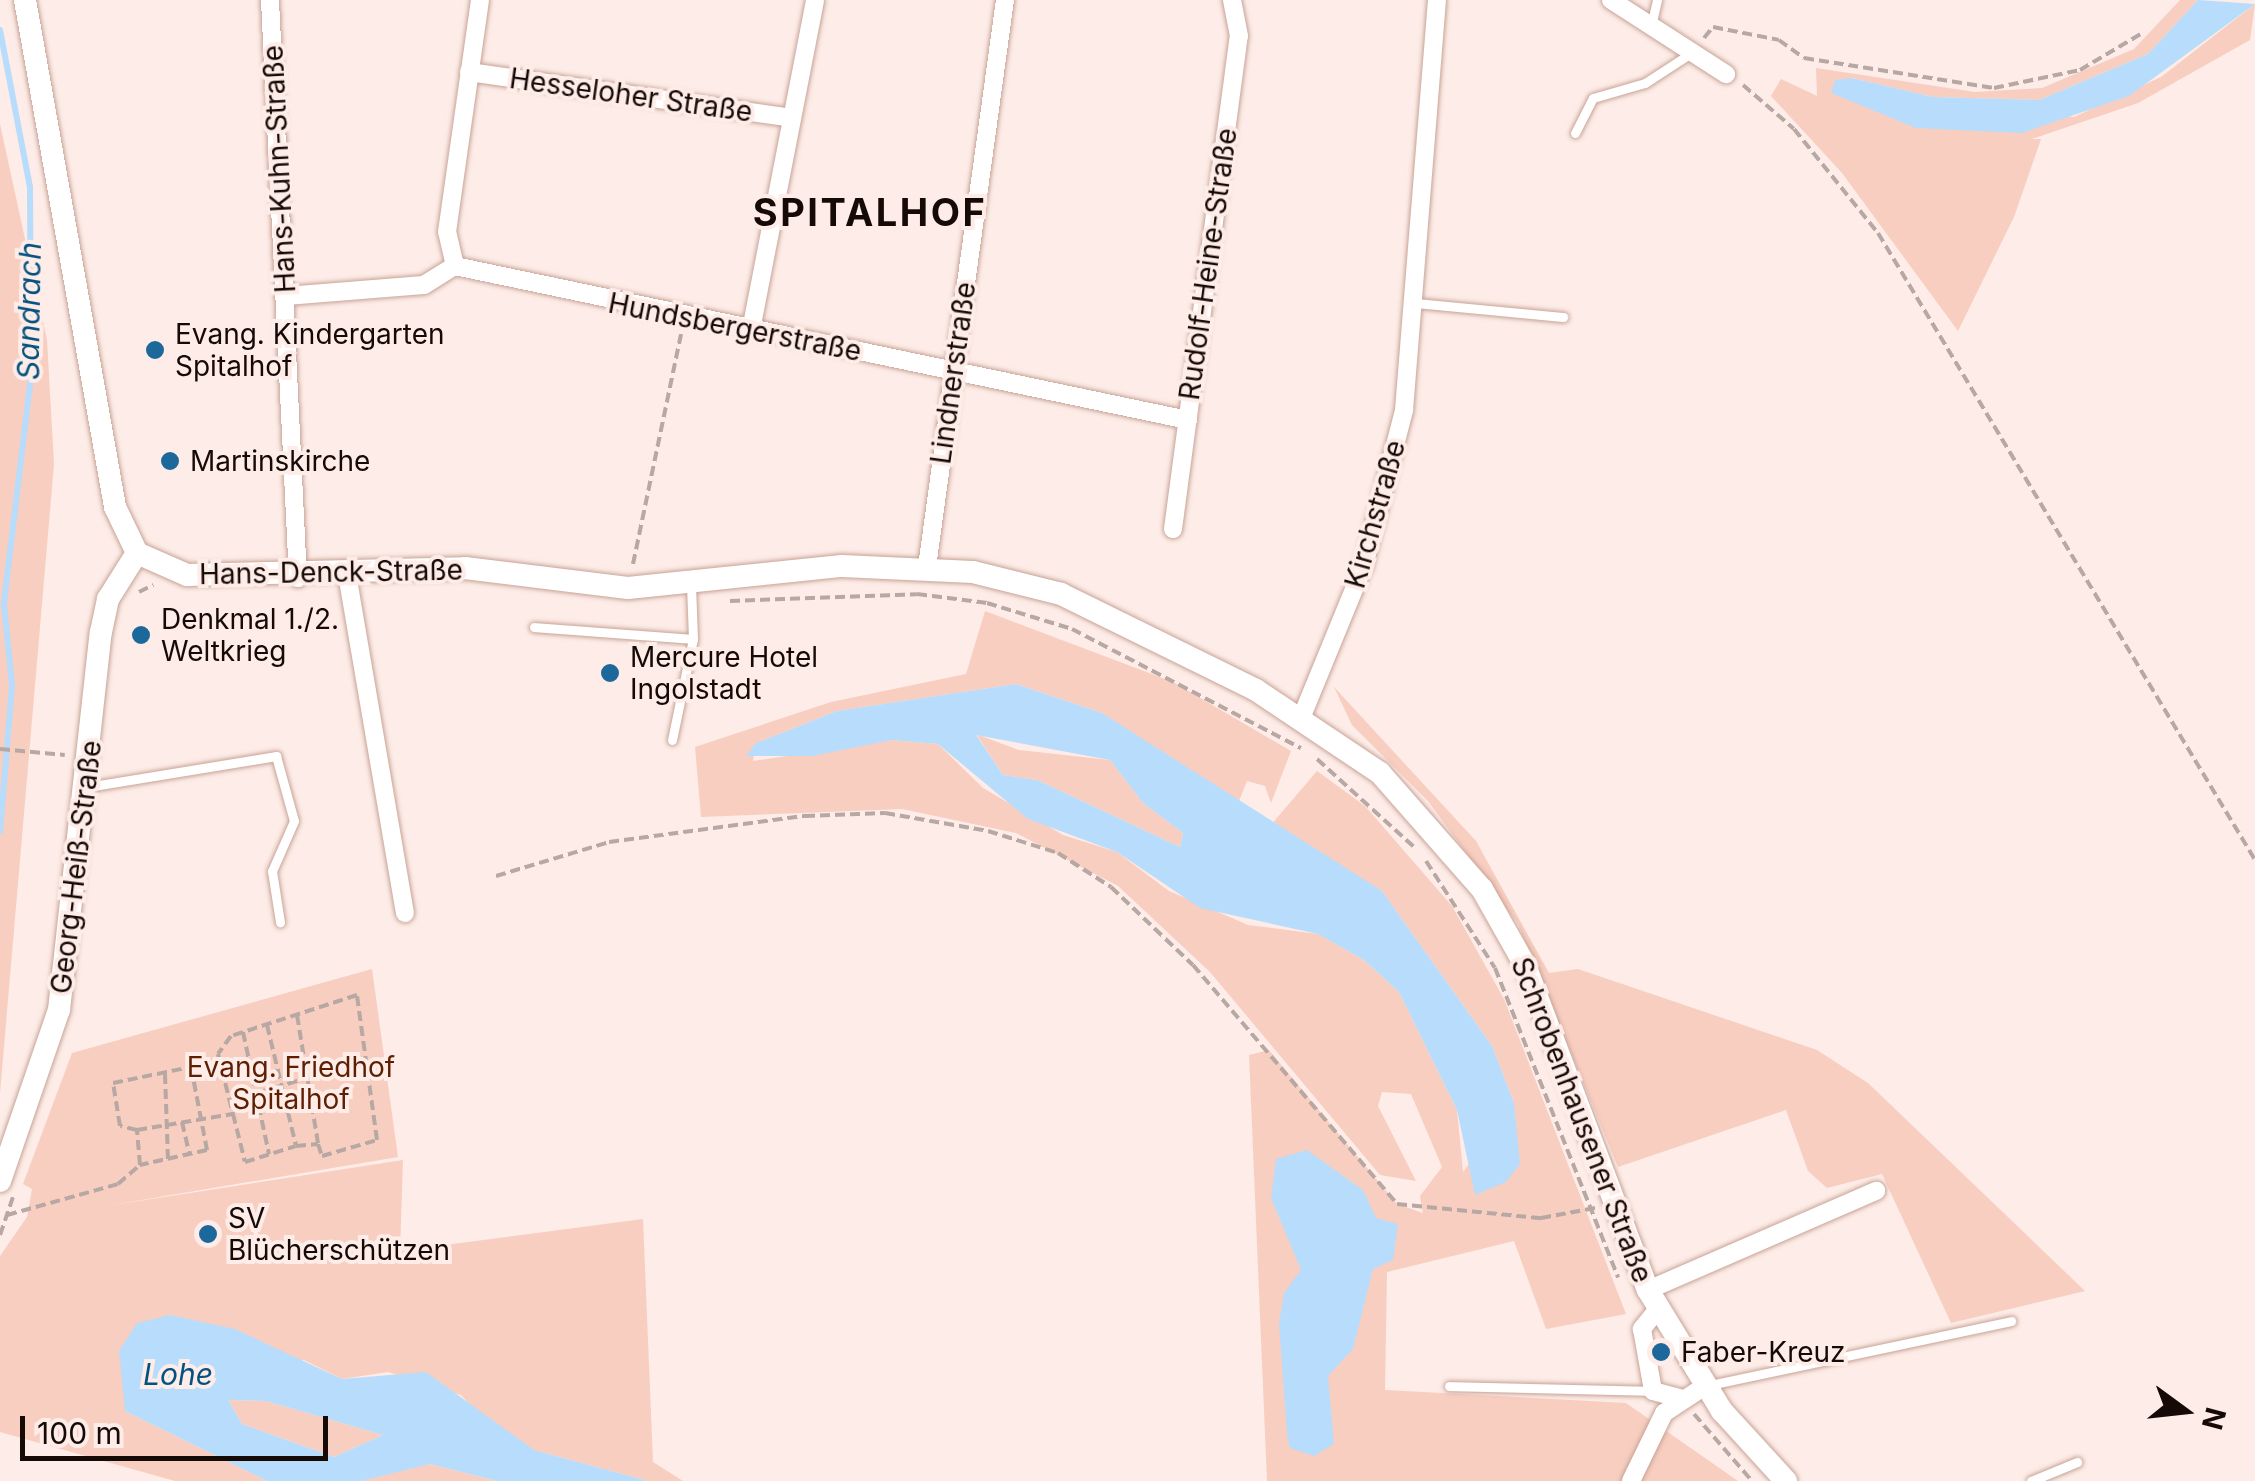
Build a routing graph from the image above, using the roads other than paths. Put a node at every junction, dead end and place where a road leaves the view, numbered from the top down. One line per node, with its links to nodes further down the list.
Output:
1 (25, 0): 24 (street)
2 (270, 0): 17 (street, Hans-Kuhn-Straße)
3 (480, 0): 12 (street)
4 (815, 0): 14 (street)
5 (1005, 0): 21 (street, Lindnerstraße)
6 (1232, 0): 22 (street, Rudolf-Heine-Straße)
7 (1438, 0): 18 (street, Kirchstraße)
8 (1611, 0): 10 (street)
9 (1657, 0): 10 (lane)
10 (1651, 26): 11 (street)
11 (1690, 53): 13 (street); 15 (lane)
12 (470, 72): 14 (street, Hesseloher Straße); 16 (street)
13 (1726, 74)
14 (792, 118): 20 (street)
15 (1574, 133)
16 (455, 266): 17 (street); 20 (street, Hundsbergerstraße)
17 (286, 296): 27 (street, Hans-Kuhn-Straße)
18 (1415, 303): 19 (lane); 31 (street, Kirchstraße)
19 (1563, 318)
20 (751, 330): 21 (street, Hundsbergerstraße)
21 (952, 370): 22 (street, Hundsbergerstraße); 25 (street, Lindnerstraße)
22 (1188, 420): 23 (street, Rudolf-Heine-Straße)
23 (1173, 529)
24 (138, 554): 27 (street, Hans-Denck-Straße); 33 (street, Georg-Heiß-Straße)
25 (927, 567): 28 (street, Hans-Denck-Straße); 31 (street, Hans-Denck-Straße)
26 (347, 574): 27 (street, Hans-Denck-Straße); 28 (street, Hans-Denck-Straße); 34 (street)
27 (298, 578)
28 (691, 591): 30 (lane)
29 (534, 627): 30 (lane)
30 (692, 639): 32 (lane)
31 (1302, 716): 38 (street, Schrobenhausener Straße)
32 (672, 740)
33 (87, 787): 35 (lane); 36 (street, Georg-Heiß-Straße)
34 (405, 912)
35 (280, 922)
36 (0, 1181)
37 (1876, 1191): 38 (street)
38 (1644, 1298): 41 (street, Schrobenhausener Straße); 42 (street, Schrobenhausener Straße)
39 (2010, 1321): 41 (lane)
40 (1449, 1386): 42 (lane)
41 (1705, 1386): 43 (street); 46 (street, Schrobenhausener Straße)
42 (1654, 1390): 43 (street)
43 (1682, 1399): 45 (street)
44 (2077, 1462): 47 (lane)
45 (1631, 1481)
46 (1786, 1481)
47 (2030, 1481)

